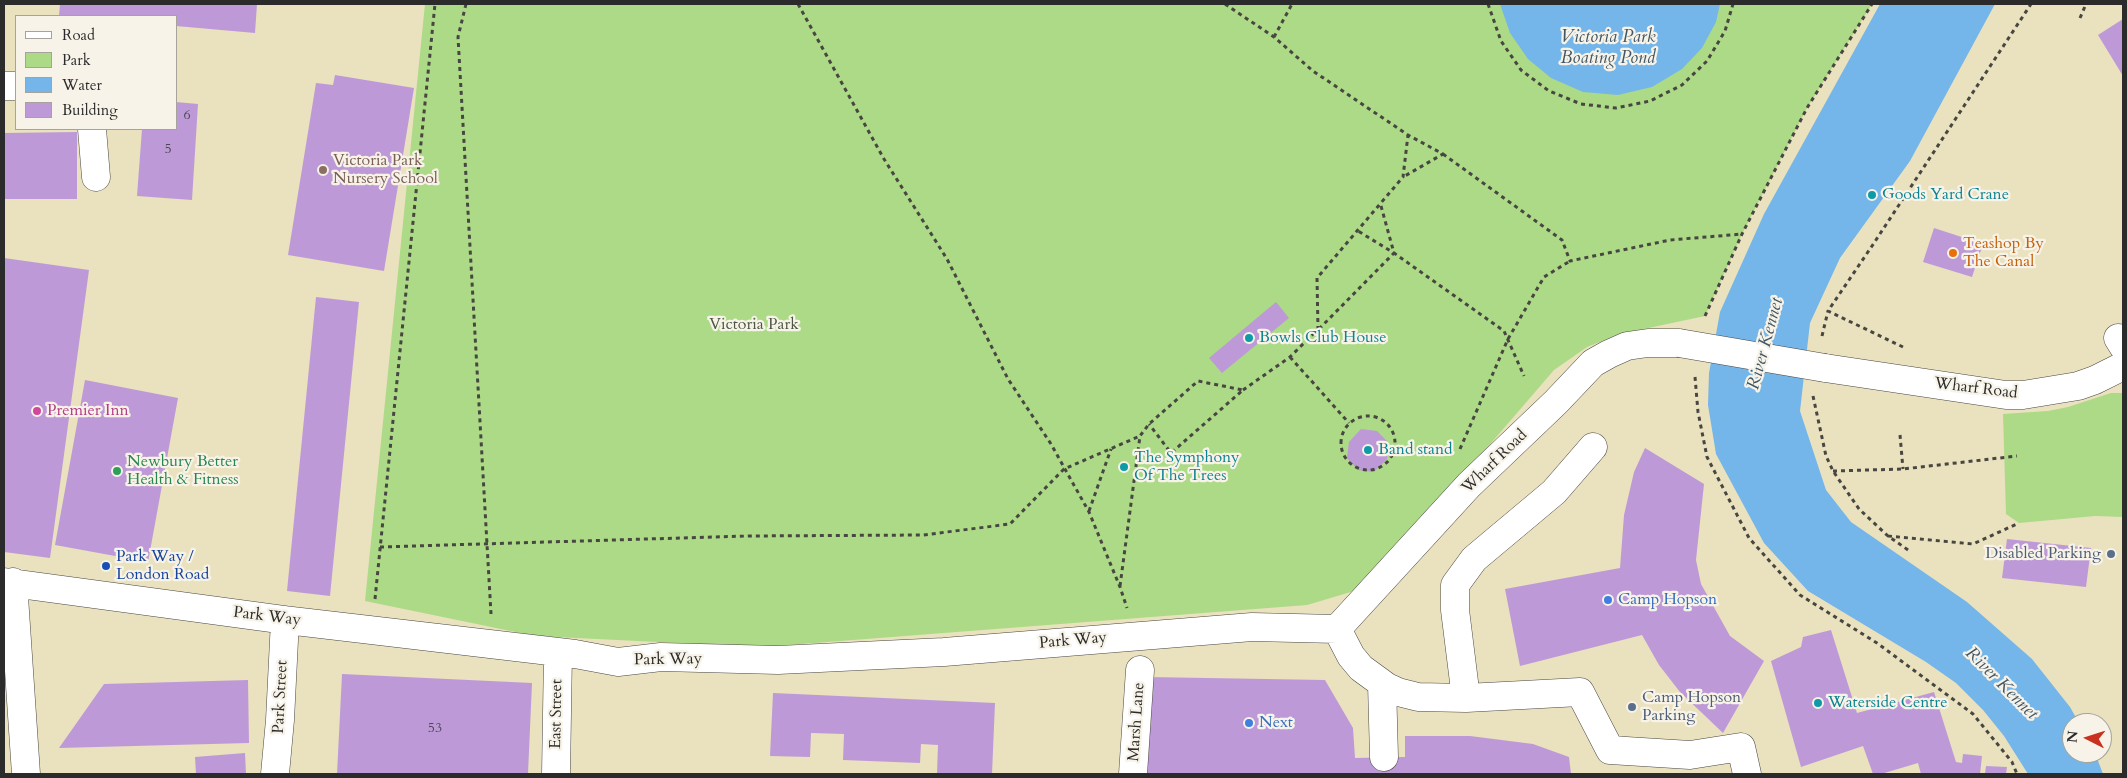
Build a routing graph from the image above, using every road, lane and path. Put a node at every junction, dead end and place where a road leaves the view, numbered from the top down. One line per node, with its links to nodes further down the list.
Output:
1 (435, 4): 48 (path)
2 (466, 4): 47 (path)
3 (798, 4): 41 (path)
4 (1225, 4): 12 (path)
5 (1292, 4): 12 (path)
6 (1488, 4): 7 (path)
7 (1733, 4)
8 (1872, 4): 20 (path)
9 (2031, 4): 26 (path)
10 (2086, 4): 11 (path)
11 (2080, 18)
12 (1274, 37): 14 (path)
13 (92, 130): 16 (street)
14 (1408, 135): 15 (path); 17 (path)
15 (1443, 154): 17 (path); 22 (path)
16 (96, 177)
17 (1403, 177): 18 (path)
18 (1380, 205): 19 (path); 21 (path)
19 (1358, 231): 21 (path); 24 (path)
20 (1742, 234): 22 (path); 23 (path)
21 (1394, 253): 24 (path); 25 (path)
22 (1570, 260): 25 (path)
23 (1704, 324)
24 (1318, 329): 27 (path)
25 (1508, 339): 29 (path); 39 (path)
26 (1906, 348)
27 (1290, 357): 32 (path); 33 (path)
28 (2123, 366): 31 (street, Wharf Road)
29 (1524, 376)
30 (1695, 376): 67 (path)
31 (1818, 378): 43 (path); 54 (street, Wharf Road, bridge)
32 (1243, 390): 34 (path); 34 (path)
33 (1349, 423): 33 (path)
34 (1150, 424): 36 (path)
35 (1900, 435): 42 (path)
36 (1140, 436): 38 (path); 51 (path)
37 (1593, 447): 60 (street)
38 (1112, 448): 41 (path); 44 (path)
39 (1458, 454)
40 (2017, 456): 42 (path)
41 (1064, 469): 44 (path); 47 (path)
42 (1903, 469): 43 (path)
43 (1833, 471): 46 (path)
44 (1089, 512): 51 (path)
45 (2019, 523): 46 (path)
46 (1888, 536): 49 (path)
47 (487, 544): 48 (path); 56 (path)
48 (380, 547): 53 (path)
49 (1911, 552)
50 (9, 582): 52 (street, Park Way); 62 (street)
51 (1120, 587): 55 (path)
52 (285, 620): 53 (street, Park Way); 63 (street, Park Street)
53 (356, 627): 56 (street, Park Way)
54 (1337, 629): 55 (street, Park Way); 59 (street)
55 (1135, 636): 57 (street, Park Way)
56 (492, 645): 57 (street, Park Way)
57 (558, 653): 64 (street, East Street)
58 (1140, 670): 65 (street, Marsh Lane)
59 (1382, 684): 60 (street); 61 (street)
60 (1466, 698): 66 (street)
61 (1384, 757)
62 (26, 774)
63 (275, 774)
64 (556, 774)
65 (1133, 774)
66 (1748, 774)
67 (2017, 774)

